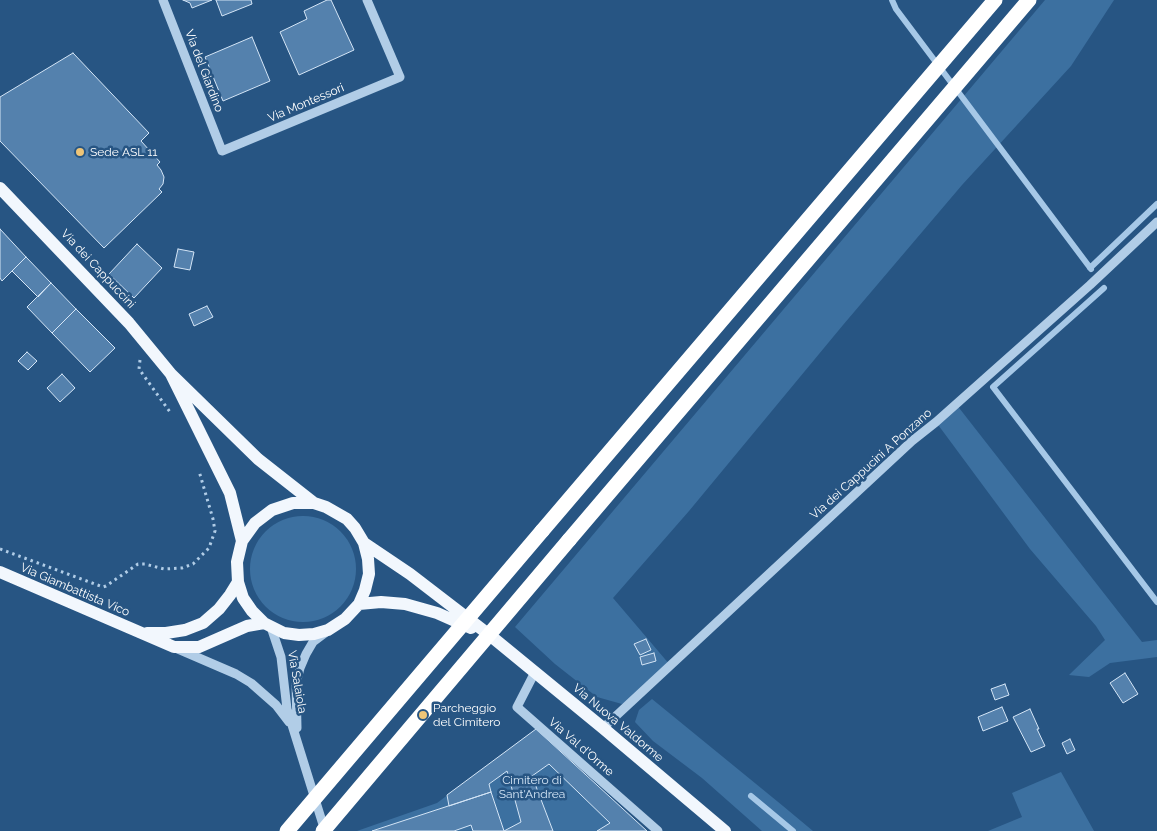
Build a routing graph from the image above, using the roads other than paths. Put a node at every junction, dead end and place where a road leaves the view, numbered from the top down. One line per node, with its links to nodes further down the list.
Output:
1 (163, 0): 5 (street, Via del Giardino)
2 (366, 0): 5 (street, Via Montessori)
3 (995, 0): 24 (highway, bridge)
4 (1029, 0): 25 (highway, bridge)
5 (222, 151)
6 (0, 188): 8 (main road, Via dei Cappuccini)
7 (1157, 222): 22 (street, Via dei Cappucini A Ponzano)
8 (171, 374): 9 (main road, Via dei Cappuccini); 10 (main road, Via dei Cappuccini)
9 (314, 504): 10 (main road, Via dei Cappuccini); 11 (main road, Via dei Cappuccini)
10 (242, 542): 13 (main road, Via dei Cappuccini)
11 (364, 543): 14 (main road, Via dei Cappuccini); 18 (main road, Via Nuova Valdorme)
12 (0, 572): 17 (main road, Via Giambattista Vico)
13 (238, 582): 15 (main road, Via dei Cappuccini); 17 (main road, Via Giambattista Vico)
14 (359, 604): 16 (main road, Via dei Cappuccini); 18 (main road, Via Nuova Valdorme)
15 (267, 625): 16 (main road, Via dei Cappuccini); 19 (main road, Via Giambattista Vico); 21 (street, Via Salaiola)
16 (328, 630): 23 (street, Via Salaiola)
17 (140, 632): 19 (main road, Via Giambattista Vico)
18 (492, 637): 20 (main road, Via Nuova Valdorme)
19 (174, 647): 21 (street)
20 (535, 672): 22 (main road, Via Nuova Valdorme); 26 (street, Via Val d'Orme)
21 (292, 726): 23 (street, Via Salaiola)
22 (603, 728): 27 (main road, Via Nuova Valdorme)
23 (298, 740): 25 (street, Via Salaiola)
24 (288, 831)
25 (324, 831)
26 (658, 831)
27 (725, 831)

